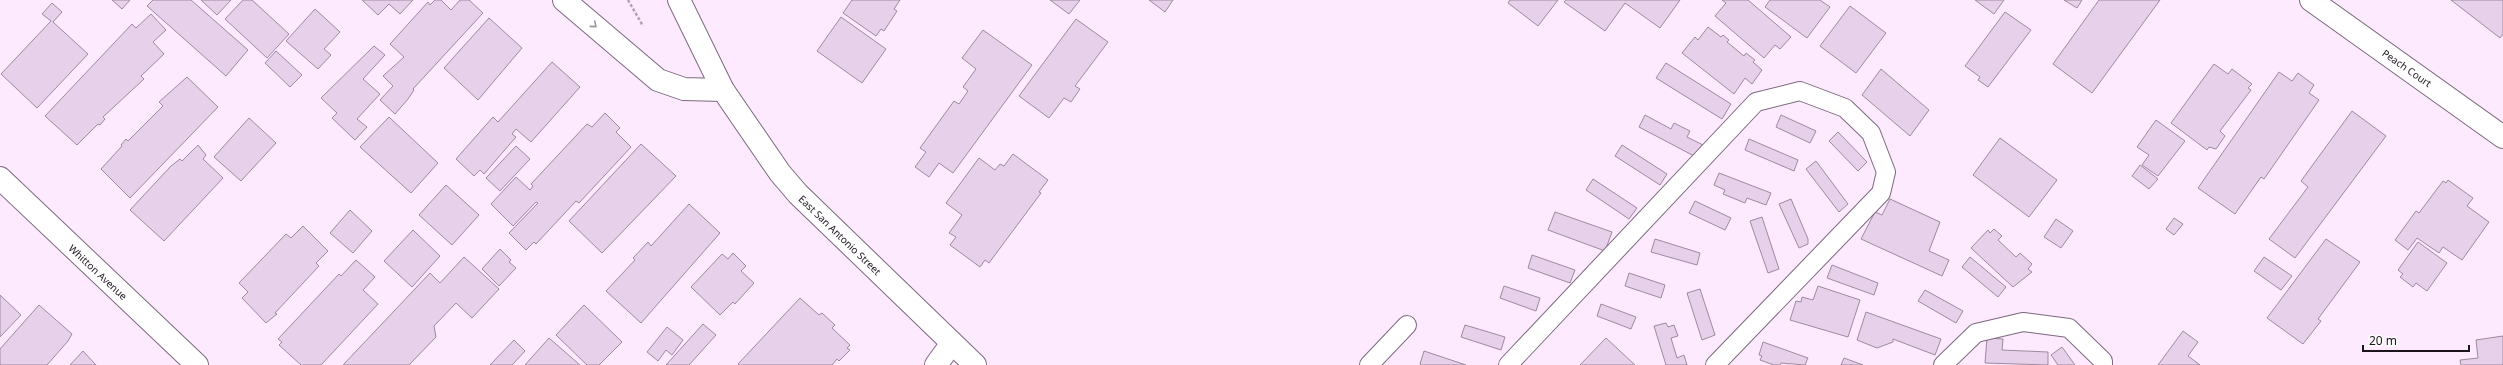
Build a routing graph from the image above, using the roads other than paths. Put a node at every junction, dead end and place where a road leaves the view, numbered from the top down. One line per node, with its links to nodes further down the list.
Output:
1 (564, 0): 4 (street, one-way to 4)
2 (679, 0): 4 (street, East San Antonio Street)
3 (2311, 0): 5 (street, Peach Court)
4 (723, 90): 8 (street, East San Antonio Street)
5 (2503, 137)
6 (0, 178): 9 (street, Whitton Avenue)
7 (1407, 325): 12 (lane)
8 (952, 344): 10 (street); 11 (street, East San Antonio Street)
9 (197, 365)
10 (936, 365)
11 (975, 365)
12 (1369, 365)
13 (1508, 365): 14 (lane)
14 (1715, 365)
15 (1943, 365): 16 (lane)
16 (2103, 365)

